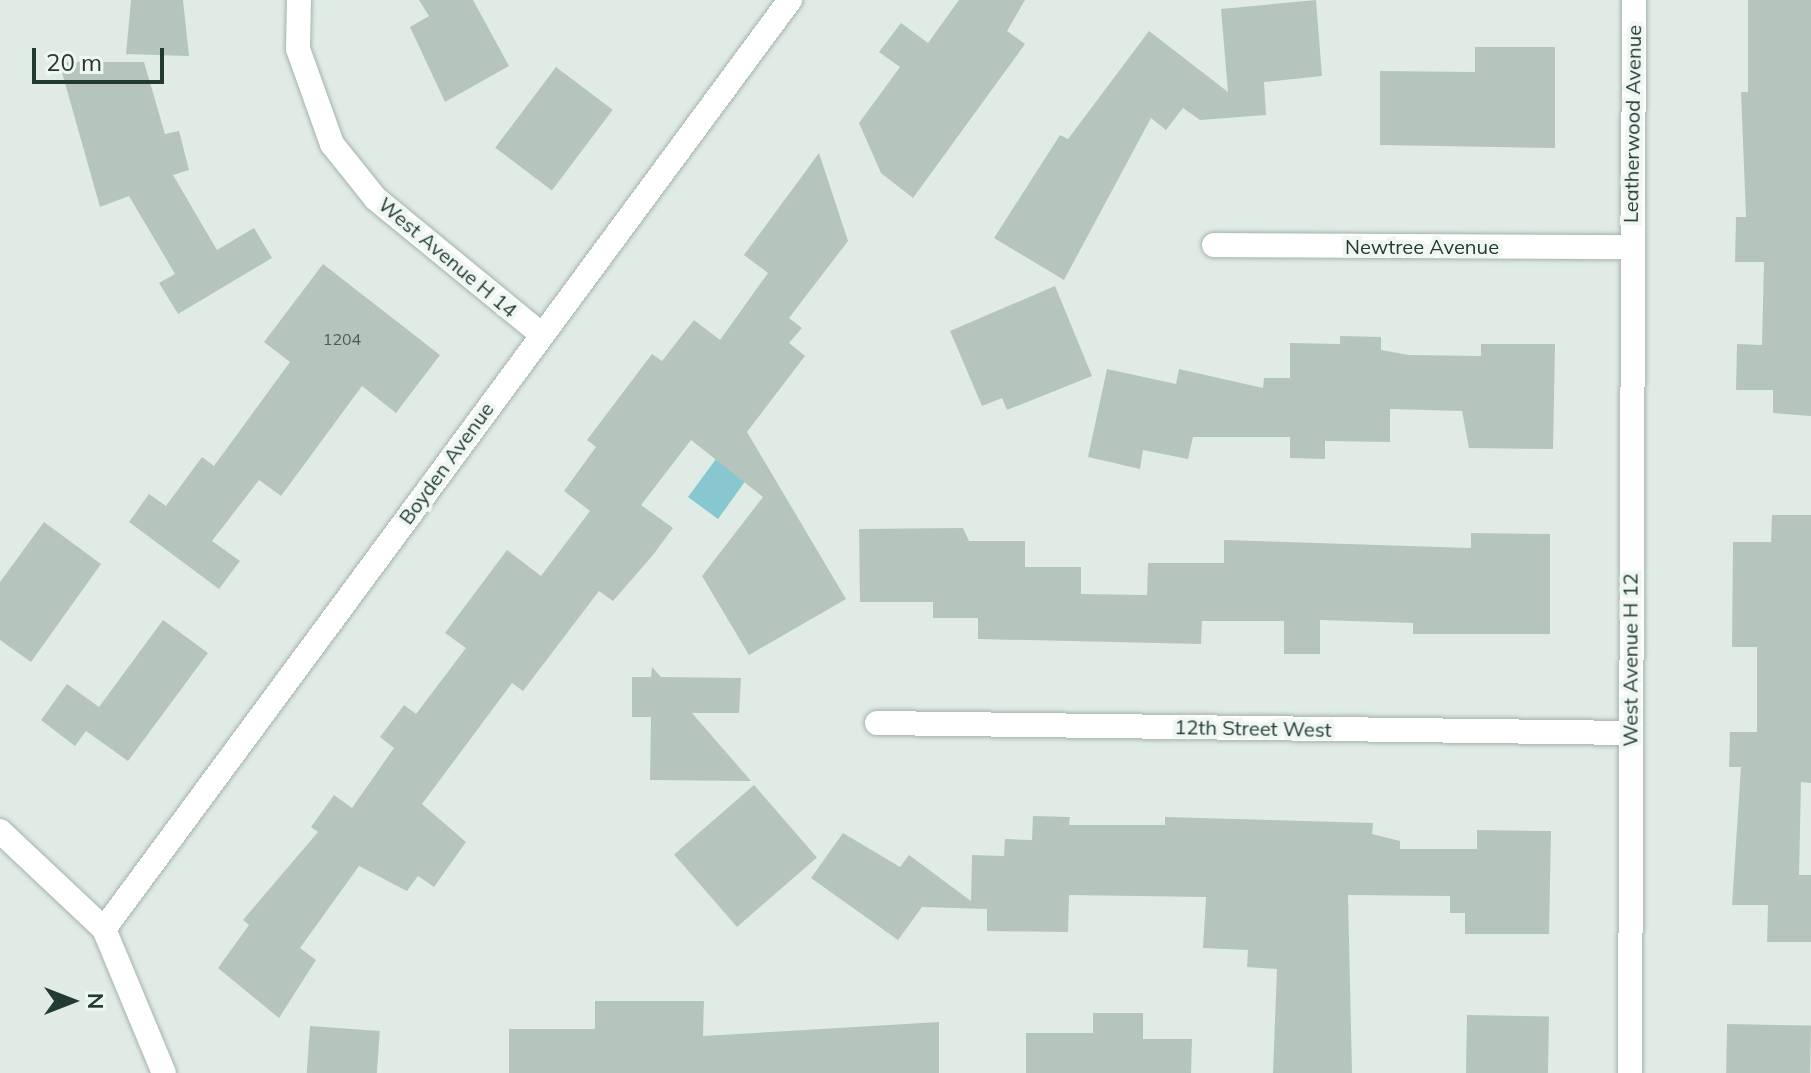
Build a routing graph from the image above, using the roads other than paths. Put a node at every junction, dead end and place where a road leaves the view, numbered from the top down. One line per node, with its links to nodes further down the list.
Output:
1 (299, 0): 6 (street, West Avenue H 14)
2 (790, 0): 6 (street, Boyden Avenue)
3 (1634, 0): 5 (street, Leatherwood Avenue)
4 (1214, 245): 5 (street, Newtree Avenue)
5 (1630, 247): 8 (street, West Avenue H 12)
6 (541, 334): 10 (street, Boyden Avenue)
7 (877, 723): 8 (street, 12th Street West)
8 (1629, 733): 12 (street, West Avenue H 12)
9 (0, 831): 10 (street)
10 (104, 929): 11 (street)
11 (164, 1073)
12 (1630, 1073)

